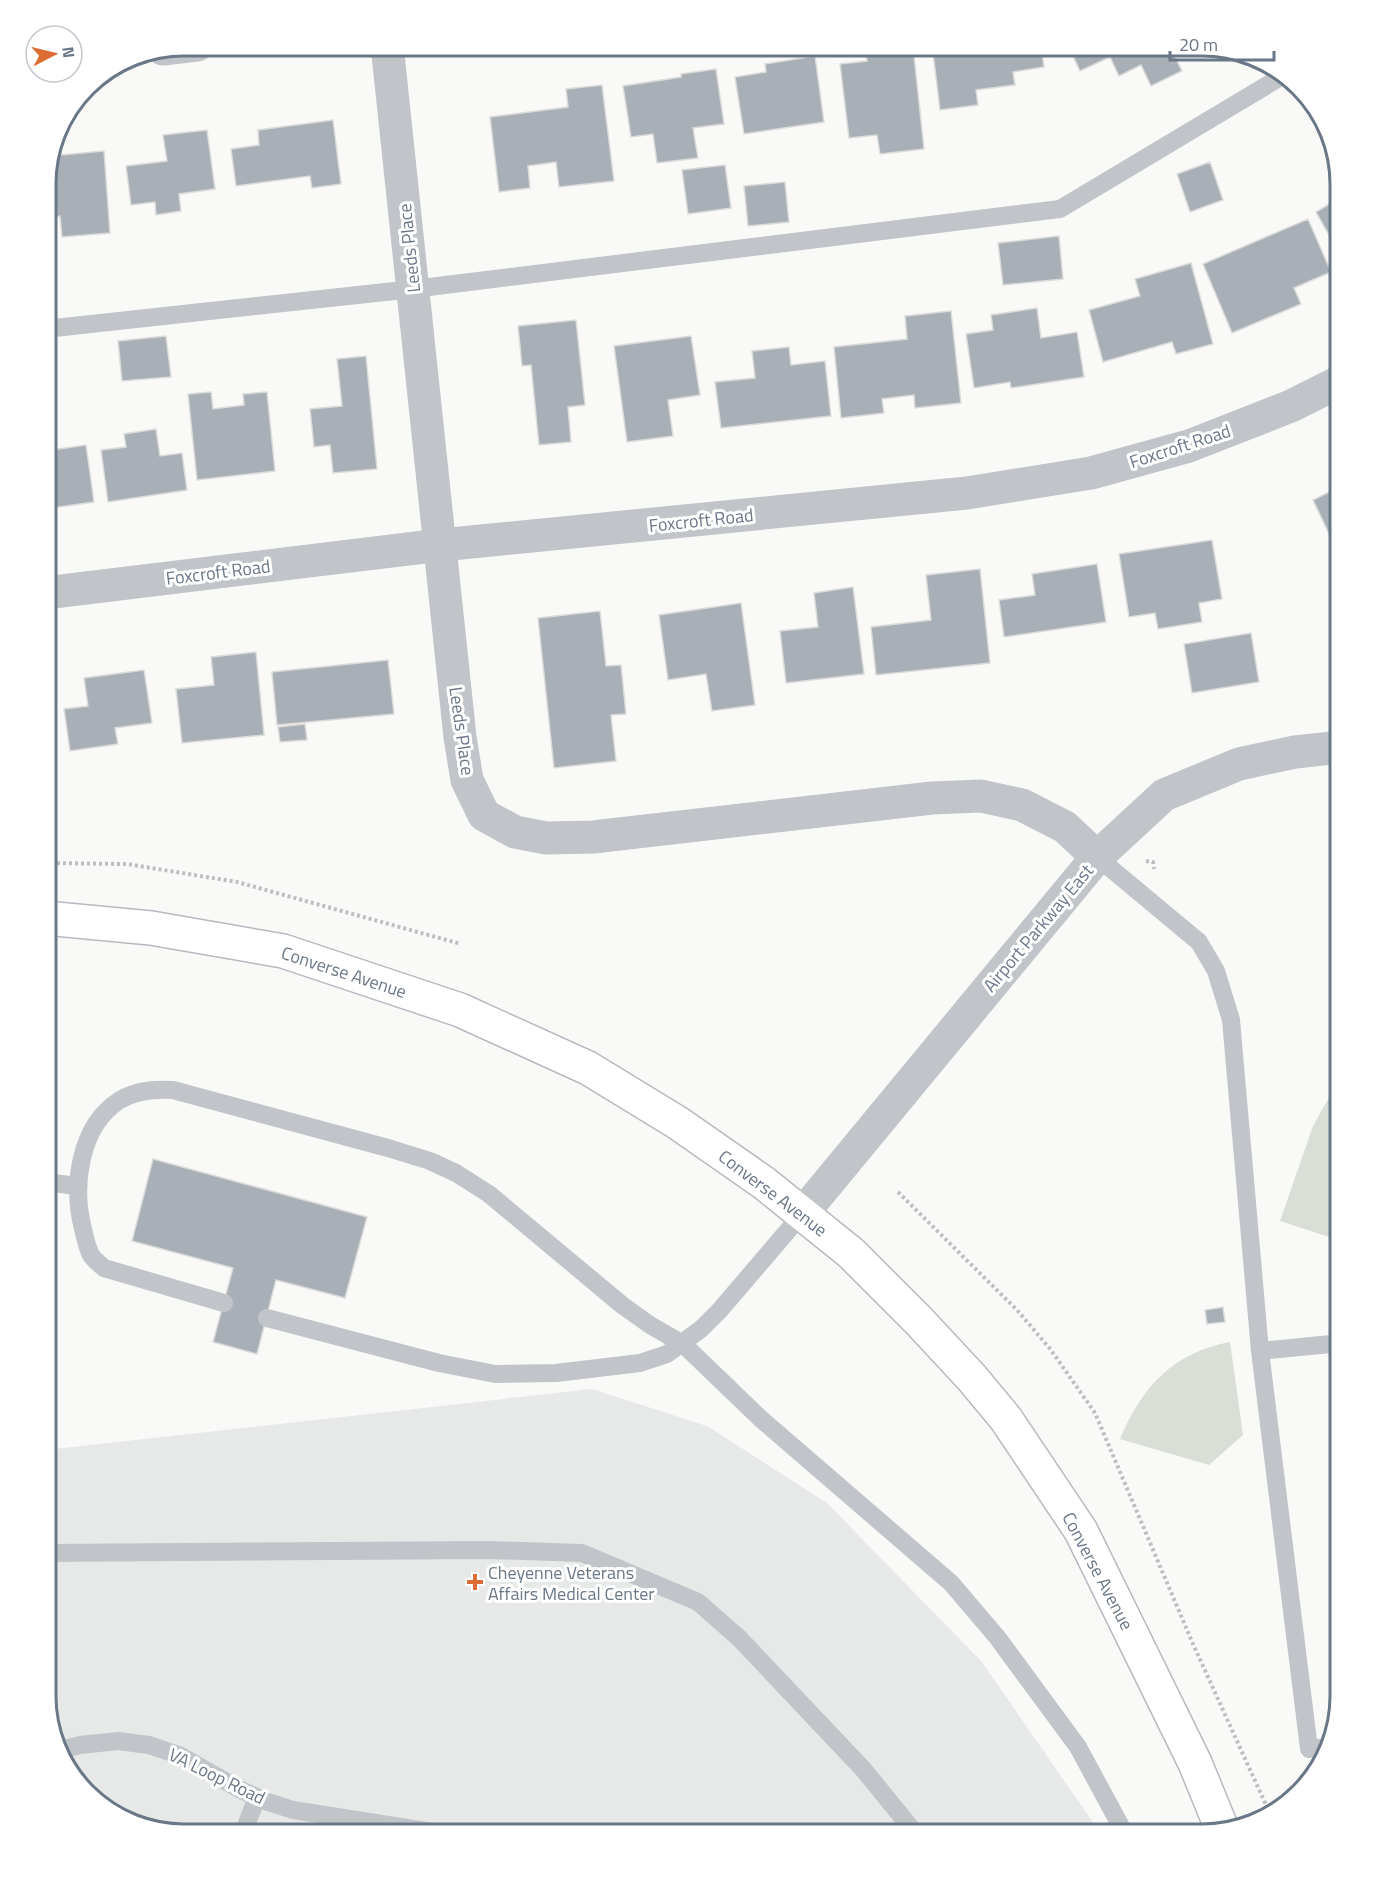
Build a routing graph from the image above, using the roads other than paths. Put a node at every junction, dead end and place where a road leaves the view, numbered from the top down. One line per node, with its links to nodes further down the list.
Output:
1 (388, 56): 3 (street, Leeds Place)
2 (1277, 79): 3 (lane)
3 (413, 289): 4 (lane); 6 (street, Leeds Place)
4 (56, 328)
5 (1330, 386): 6 (street, Foxcroft Road)
6 (441, 545): 7 (street, Foxcroft Road); 9 (street, Leeds Place)
7 (56, 592)
8 (1330, 748): 9 (street, Airport Parkway East)
9 (1097, 857): 13 (street, Airport Parkway East); 18 (lane)
10 (56, 919): 13 (main road, Converse Avenue)
11 (56, 1183): 12 (lane)
12 (77, 1186): 14 (lane); 16 (lane)
13 (803, 1213): 16 (lane); 23 (main road, Converse Avenue)
14 (224, 1303)
15 (267, 1318): 16 (lane)
16 (683, 1344): 27 (lane)
17 (1330, 1344): 18 (lane)
18 (1260, 1352): 21 (lane)
19 (56, 1553): 26 (lane)
20 (67, 1748): 22 (lane, VA Loop Road)
21 (1319, 1748)
22 (257, 1797): 24 (lane); 25 (lane, VA Loop Road)
23 (1219, 1822)
24 (247, 1823)
25 (375, 1823)
26 (908, 1824)
27 (1120, 1824)

